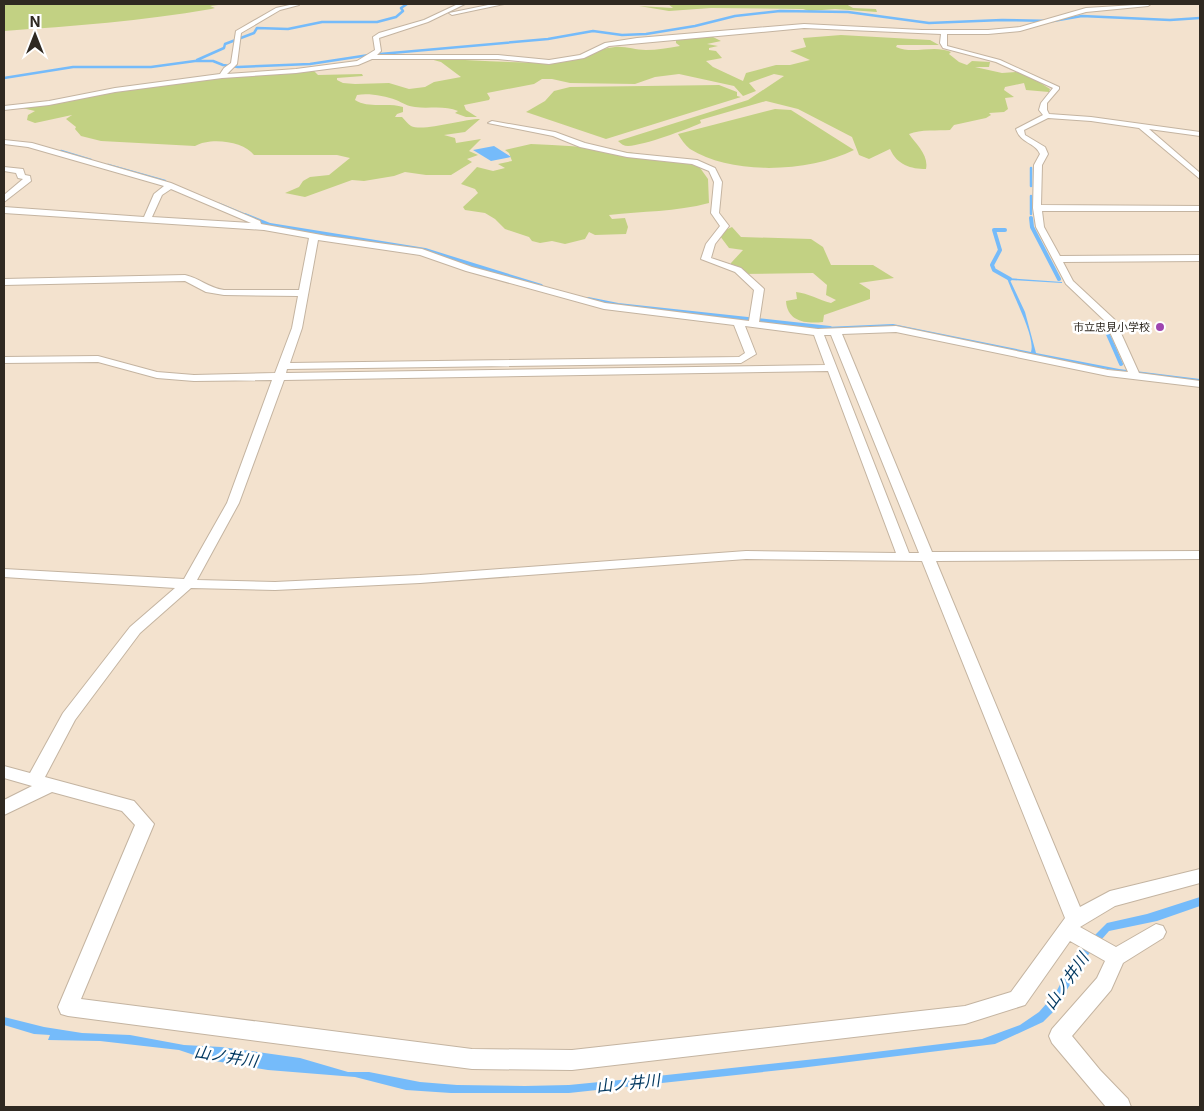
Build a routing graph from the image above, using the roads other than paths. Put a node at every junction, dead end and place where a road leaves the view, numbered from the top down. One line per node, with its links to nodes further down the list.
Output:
1 (462, 4): 5 (street)
2 (501, 4): 5 (street)
3 (1148, 4): 6 (street)
4 (296, 5): 8 (street)
5 (439, 15): 7 (street)
6 (944, 32): 7 (street); 10 (street)
7 (371, 58): 8 (street)
8 (222, 76): 9 (street)
9 (4, 108)
10 (1047, 116): 12 (street); 19 (street)
11 (492, 123): 30 (street)
12 (1141, 126): 13 (street); 16 (street)
13 (1200, 134)
14 (4, 142): 17 (street)
15 (4, 169): 18 (street)
16 (1200, 177)
17 (170, 186): 22 (street); 23 (street)
18 (4, 199)
19 (1037, 208): 20 (street); 26 (street)
20 (1200, 208)
21 (4, 210): 22 (street)
22 (147, 219): 23 (street)
23 (264, 227): 24 (street)
24 (314, 236): 28 (street); 29 (street)
25 (1200, 258): 26 (street)
26 (1057, 259): 36 (street)
27 (4, 282): 28 (street)
28 (303, 293): 35 (street)
29 (739, 322): 30 (street); 35 (street)
30 (754, 324): 31 (street)
31 (818, 332): 32 (street); 34 (street)
32 (836, 333): 36 (street); 40 (street)
33 (4, 360): 35 (street)
34 (832, 368): 35 (street); 39 (street)
35 (280, 371): 42 (street)
36 (1135, 376): 37 (street)
37 (1200, 384)
38 (1200, 555): 40 (street)
39 (904, 557): 40 (street); 42 (street)
40 (927, 557): 47 (street)
41 (4, 573): 42 (street)
42 (188, 584): 44 (street)
43 (4, 772): 44 (street)
44 (43, 781): 45 (street); 47 (street)
45 (4, 808)
46 (1200, 876): 47 (street)
47 (1075, 929): 49 (street)
48 (1156, 932): 49 (street)
49 (1110, 954): 50 (street)
50 (1120, 1107)

